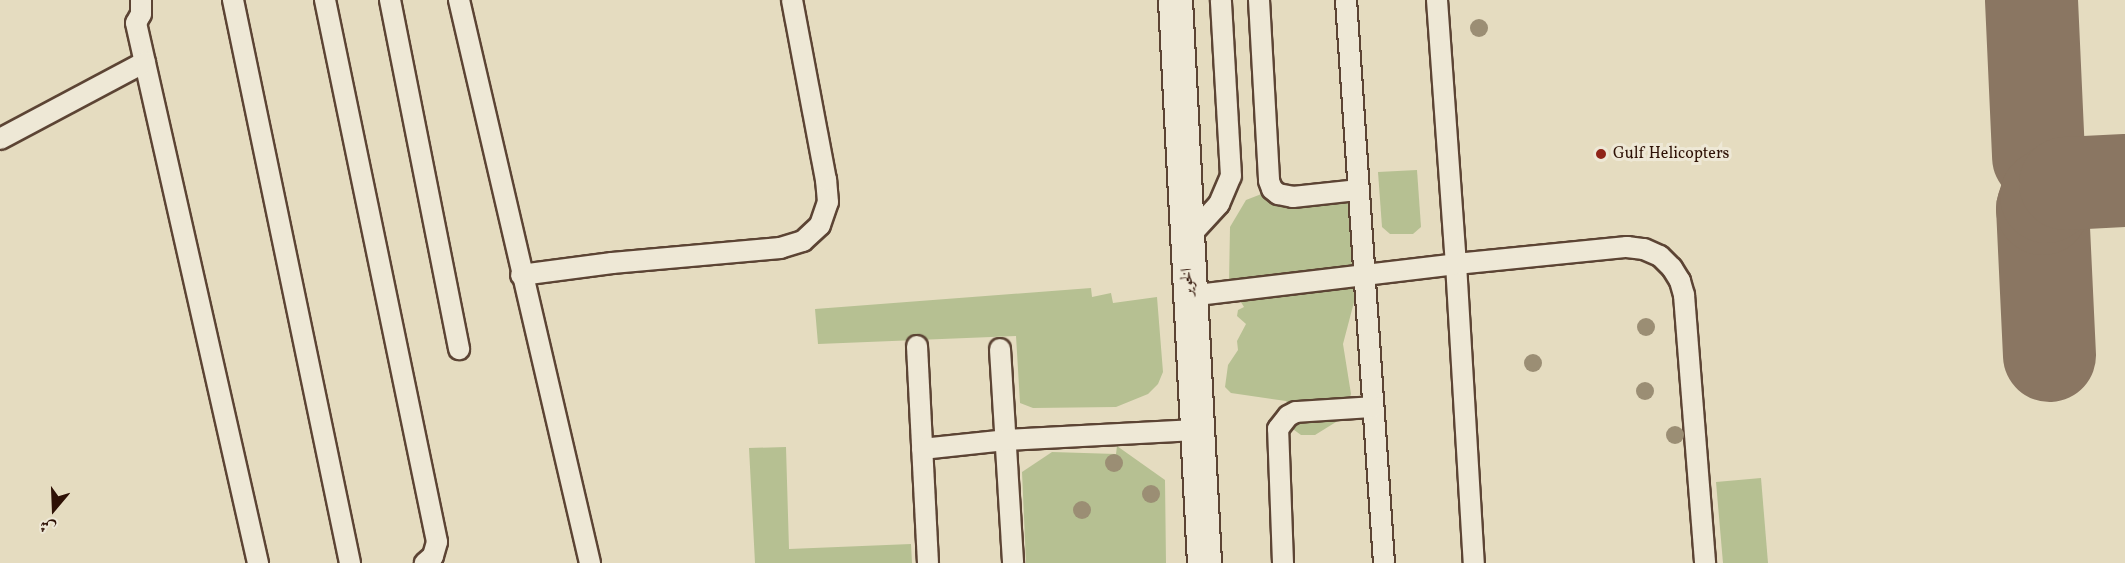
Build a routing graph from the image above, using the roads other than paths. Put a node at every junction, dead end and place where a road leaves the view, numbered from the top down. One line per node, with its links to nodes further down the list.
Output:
1 (141, 0): 12 (lane)
2 (232, 0): 28 (lane)
3 (325, 0): 29 (lane)
4 (390, 0): 21 (lane)
5 (459, 0): 17 (lane)
6 (792, 0): 17 (lane)
7 (1175, 0): 15 (street, الخوير)
8 (1221, 0): 15 (lane)
9 (1259, 0): 14 (lane)
10 (1346, 0): 14 (lane)
11 (1437, 0): 16 (lane)
12 (145, 62): 13 (lane); 27 (lane)
13 (0, 139)
14 (1357, 190): 18 (lane)
15 (1186, 240): 19 (street, الخوير)
16 (1456, 264): 18 (lane); 36 (lane); 37 (lane)
17 (521, 275): 30 (lane)
18 (1363, 276): 19 (lane); 23 (lane)
19 (1189, 296): 24 (street, الخوير)
20 (916, 346): 26 (lane)
21 (459, 349)
22 (1000, 349): 25 (lane)
23 (1373, 407): 34 (lane); 35 (lane)
24 (1196, 430): 25 (lane); 33 (street, الخوير)
25 (1006, 440): 26 (lane); 32 (lane)
26 (922, 449): 31 (lane)
27 (258, 563)
28 (350, 563)
29 (425, 563)
30 (590, 563)
31 (928, 563)
32 (1013, 563)
33 (1204, 563)
34 (1283, 563)
35 (1384, 563)
36 (1474, 563)
37 (1705, 563)

